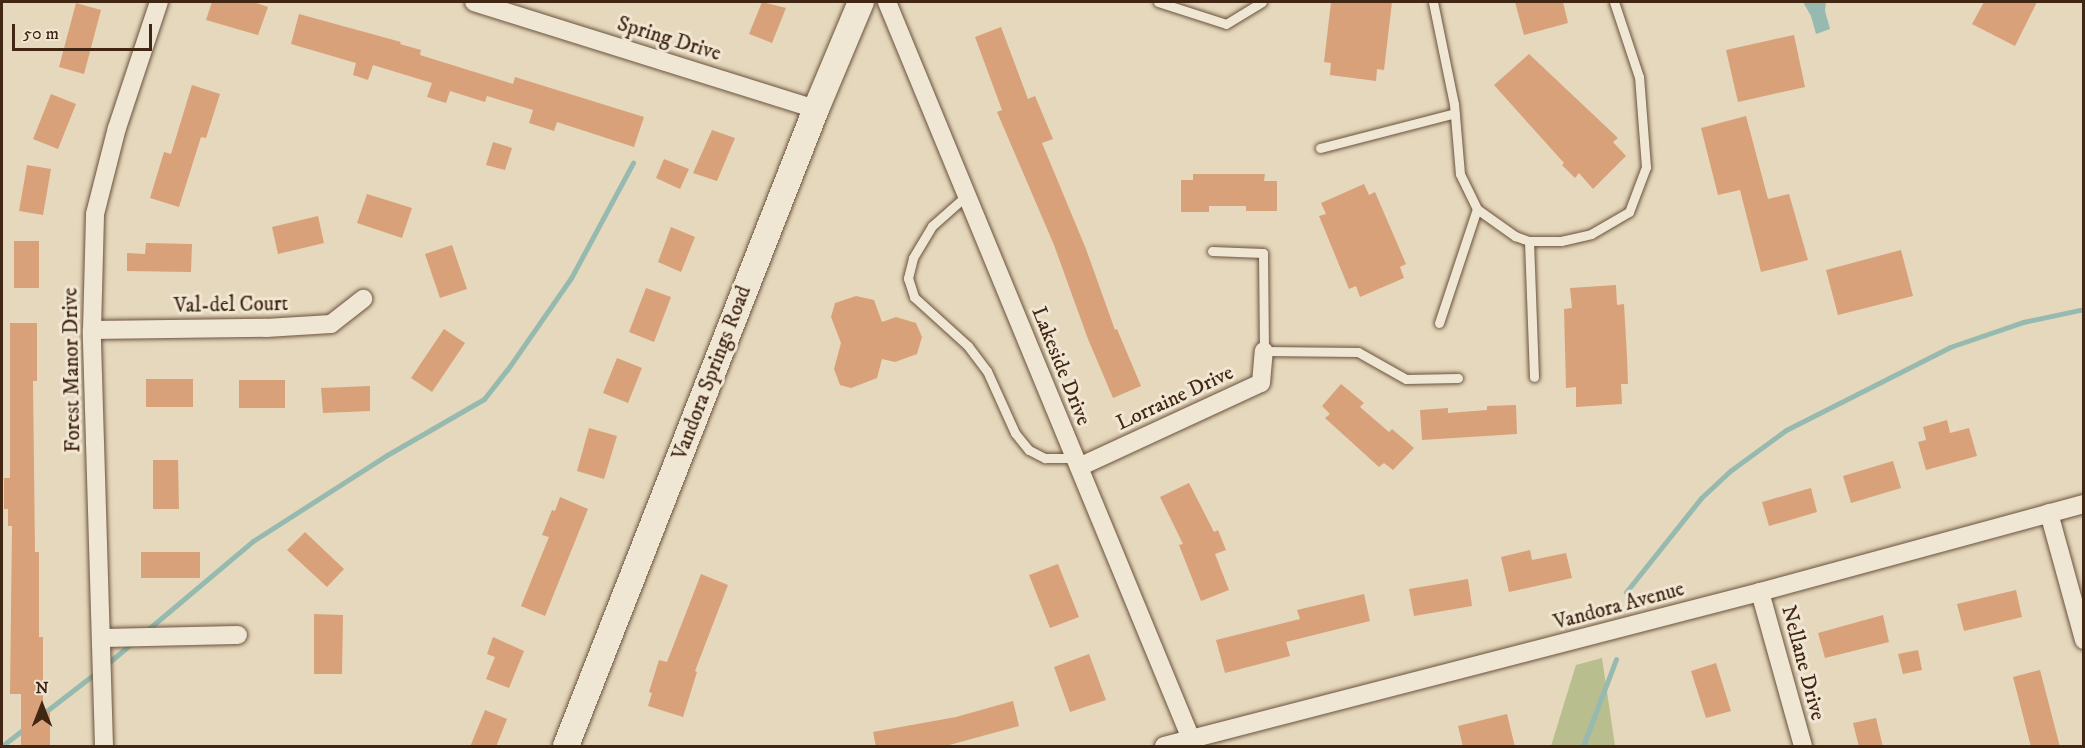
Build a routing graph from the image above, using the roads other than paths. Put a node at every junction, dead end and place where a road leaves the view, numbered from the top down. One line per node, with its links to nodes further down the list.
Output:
1 (159, 2): 18 (street, Forest Manor Drive)
2 (474, 2): 9 (street, Spring Drive)
3 (861, 2): 9 (street, Vandora Springs Road)
4 (887, 2): 12 (street, Lakeside Drive)
5 (1158, 2): 6 (lane)
6 (1262, 2)
7 (1432, 2): 10 (lane)
8 (1614, 2): 14 (lane)
9 (816, 109): 31 (street, Vandora Springs Road)
10 (1455, 113): 11 (lane); 13 (lane)
11 (1320, 148)
12 (967, 195): 22 (street, Lakeside Drive); 22 (lane)
13 (1477, 209): 14 (lane); 17 (lane)
14 (1529, 242): 20 (lane)
15 (1212, 251): 19 (lane)
16 (363, 299): 18 (street, Val-del Court)
17 (1439, 323)
18 (92, 330): 27 (street, Forest Manor Drive)
19 (1264, 351): 21 (lane); 22 (street, Lorraine Drive)
20 (1534, 377)
21 (1458, 378)
22 (1076, 462): 29 (street, Lakeside Drive)
23 (2084, 504): 24 (street, Vandora Avenue)
24 (2049, 513): 25 (street, Vandora Avenue); 28 (street)
25 (1760, 592): 29 (street, Vandora Avenue); 33 (street, Nellane Drive)
26 (238, 635): 27 (street)
27 (102, 638): 30 (street, Forest Manor Drive)
28 (2084, 640)
29 (1192, 743): 32 (street, Vandora Avenue)
30 (104, 747)
31 (566, 747)
32 (1164, 747)
33 (1803, 747)

